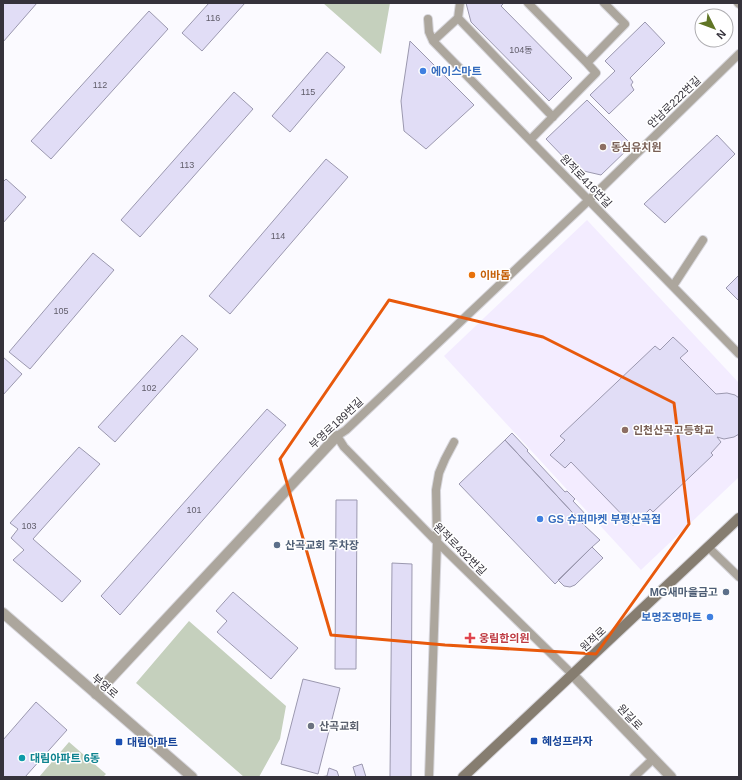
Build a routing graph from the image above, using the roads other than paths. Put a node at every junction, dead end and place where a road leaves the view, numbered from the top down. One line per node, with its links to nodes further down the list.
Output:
1 (460, 3): 4 (lane)
2 (528, 3): 8 (lane)
3 (604, 3): 8 (lane)
4 (458, 18): 6 (lane); 9 (lane)
5 (428, 19): 6 (lane, 원적로416번길)
6 (434, 41): 10 (lane, 원적로416번길)
7 (739, 54): 11 (lane, 안남로222번길)
8 (587, 63): 9 (lane)
9 (553, 117): 10 (lane)
10 (530, 140): 11 (lane, 원적로416번길)
11 (589, 200): 13 (lane, 원적로416번길); 15 (lane, 부영로189번길)
12 (703, 240): 13 (lane)
13 (673, 286): 14 (lane, 원적로416번길)
14 (739, 354)
15 (337, 436): 18 (lane, 원적로432번길); 23 (street, 부영로189번길)
16 (454, 442): 18 (lane)
17 (739, 518): 19 (main road, 원적로)
18 (437, 542): 22 (lane, 원적로432번길); 27 (lane)
19 (708, 547): 20 (lane); 22 (main road, 원적로)
20 (739, 578)
21 (3, 613): 23 (street, 부영로)
22 (572, 674): 24 (street, 원길로); 25 (main road, 원적로)
23 (96, 694): 26 (street, 부영로)
24 (653, 759): 28 (lane); 29 (street, 원길로)
25 (468, 775)
26 (192, 777)
27 (429, 777)
28 (634, 777)
29 (671, 777)

